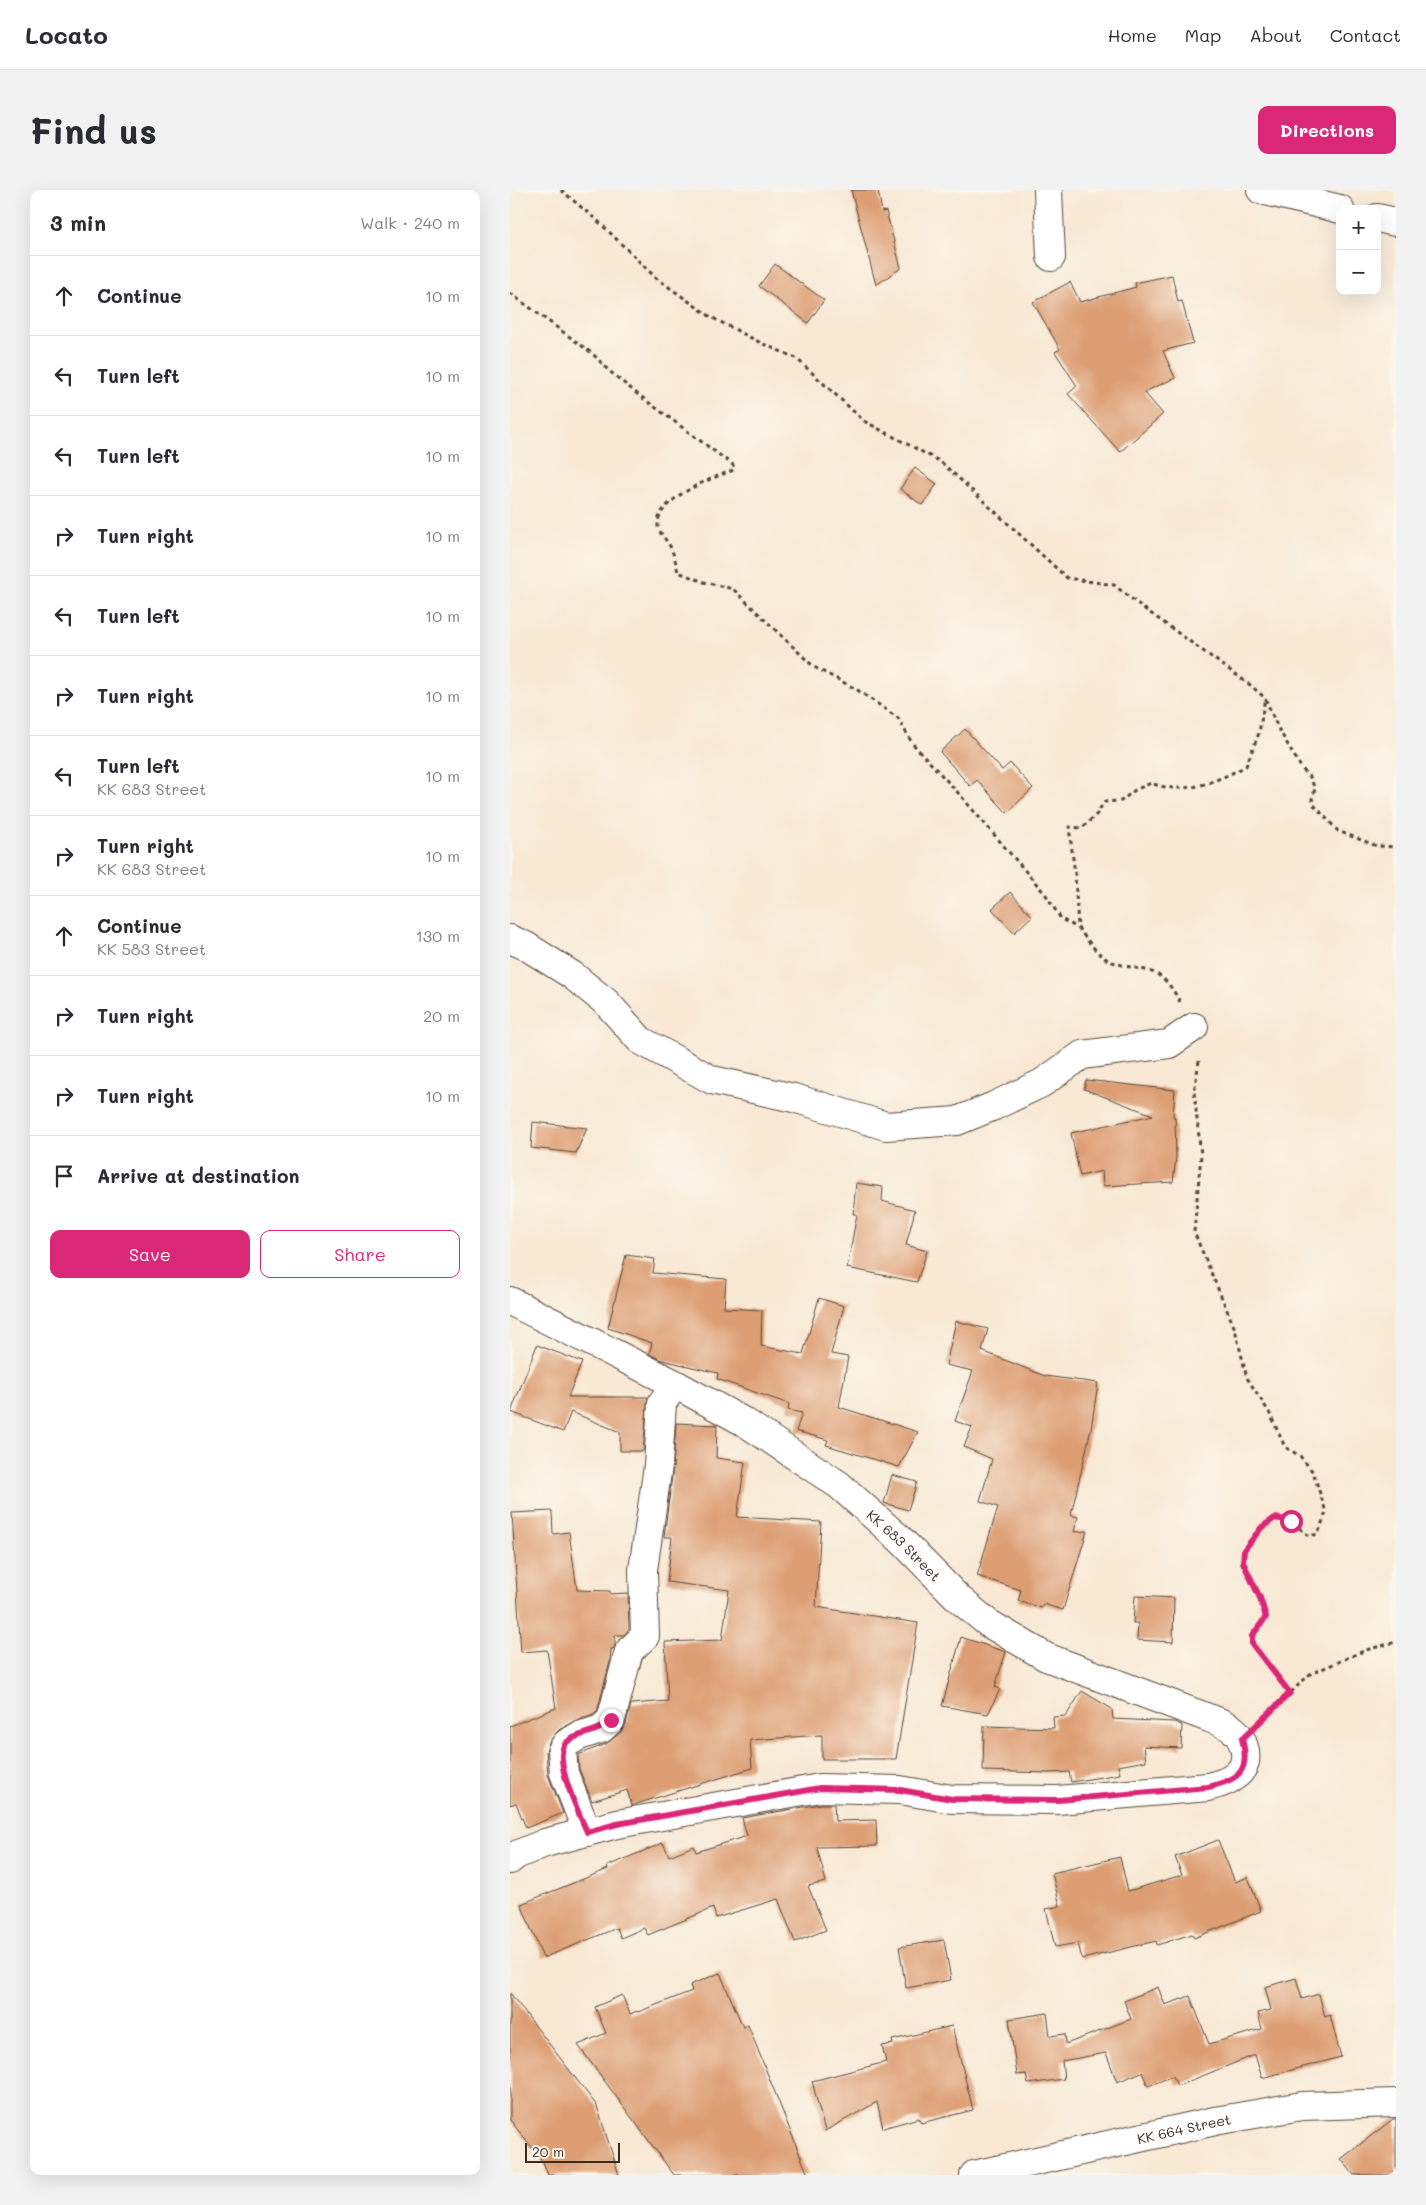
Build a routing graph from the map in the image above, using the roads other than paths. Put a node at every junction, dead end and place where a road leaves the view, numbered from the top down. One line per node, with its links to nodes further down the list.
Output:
1 (1048, 190): 6 (street)
2 (1261, 190): 3 (street)
3 (1336, 208)
4 (1381, 219): 5 (street)
5 (1396, 222)
6 (1051, 257)
7 (510, 939): 8 (street)
8 (1194, 1028)
9 (510, 1301): 10 (street, KK 683 Street)
10 (675, 1384): 11 (street); 11 (street, KK 683 Street)
11 (587, 1832): 12 (street)
12 (510, 1860)
13 (1396, 2103): 14 (street, KK 664 Street)
14 (974, 2175)

